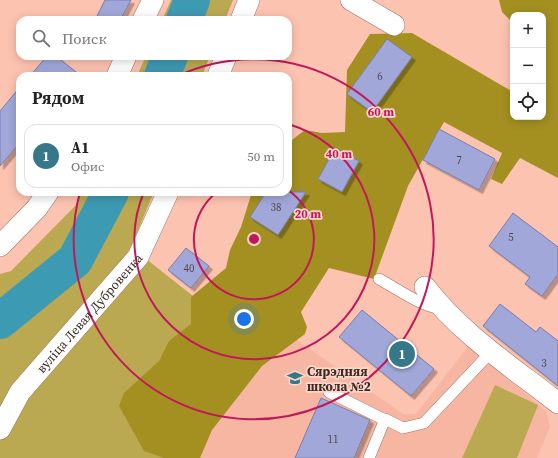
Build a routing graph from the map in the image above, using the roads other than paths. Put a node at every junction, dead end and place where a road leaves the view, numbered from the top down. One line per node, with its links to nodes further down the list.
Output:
1 (152, 0): 4 (street)
2 (249, 0): 5 (street)
3 (351, 0): 6 (street)
4 (145, 16)
5 (243, 16)
6 (394, 25)
7 (124, 60): 9 (street)
8 (224, 60): 10 (street)
9 (119, 72)
10 (220, 72)
11 (45, 196): 13 (street)
12 (166, 196): 21 (street, вуліца Левая Дубровенка)
13 (0, 246)
14 (379, 279): 16 (lane)
15 (425, 287): 16 (street)
16 (442, 309): 17 (street)
17 (492, 352): 19 (street); 20 (lane)
18 (329, 392): 20 (lane)
19 (558, 403)
20 (385, 420): 22 (lane)
21 (0, 429)
22 (369, 458)

